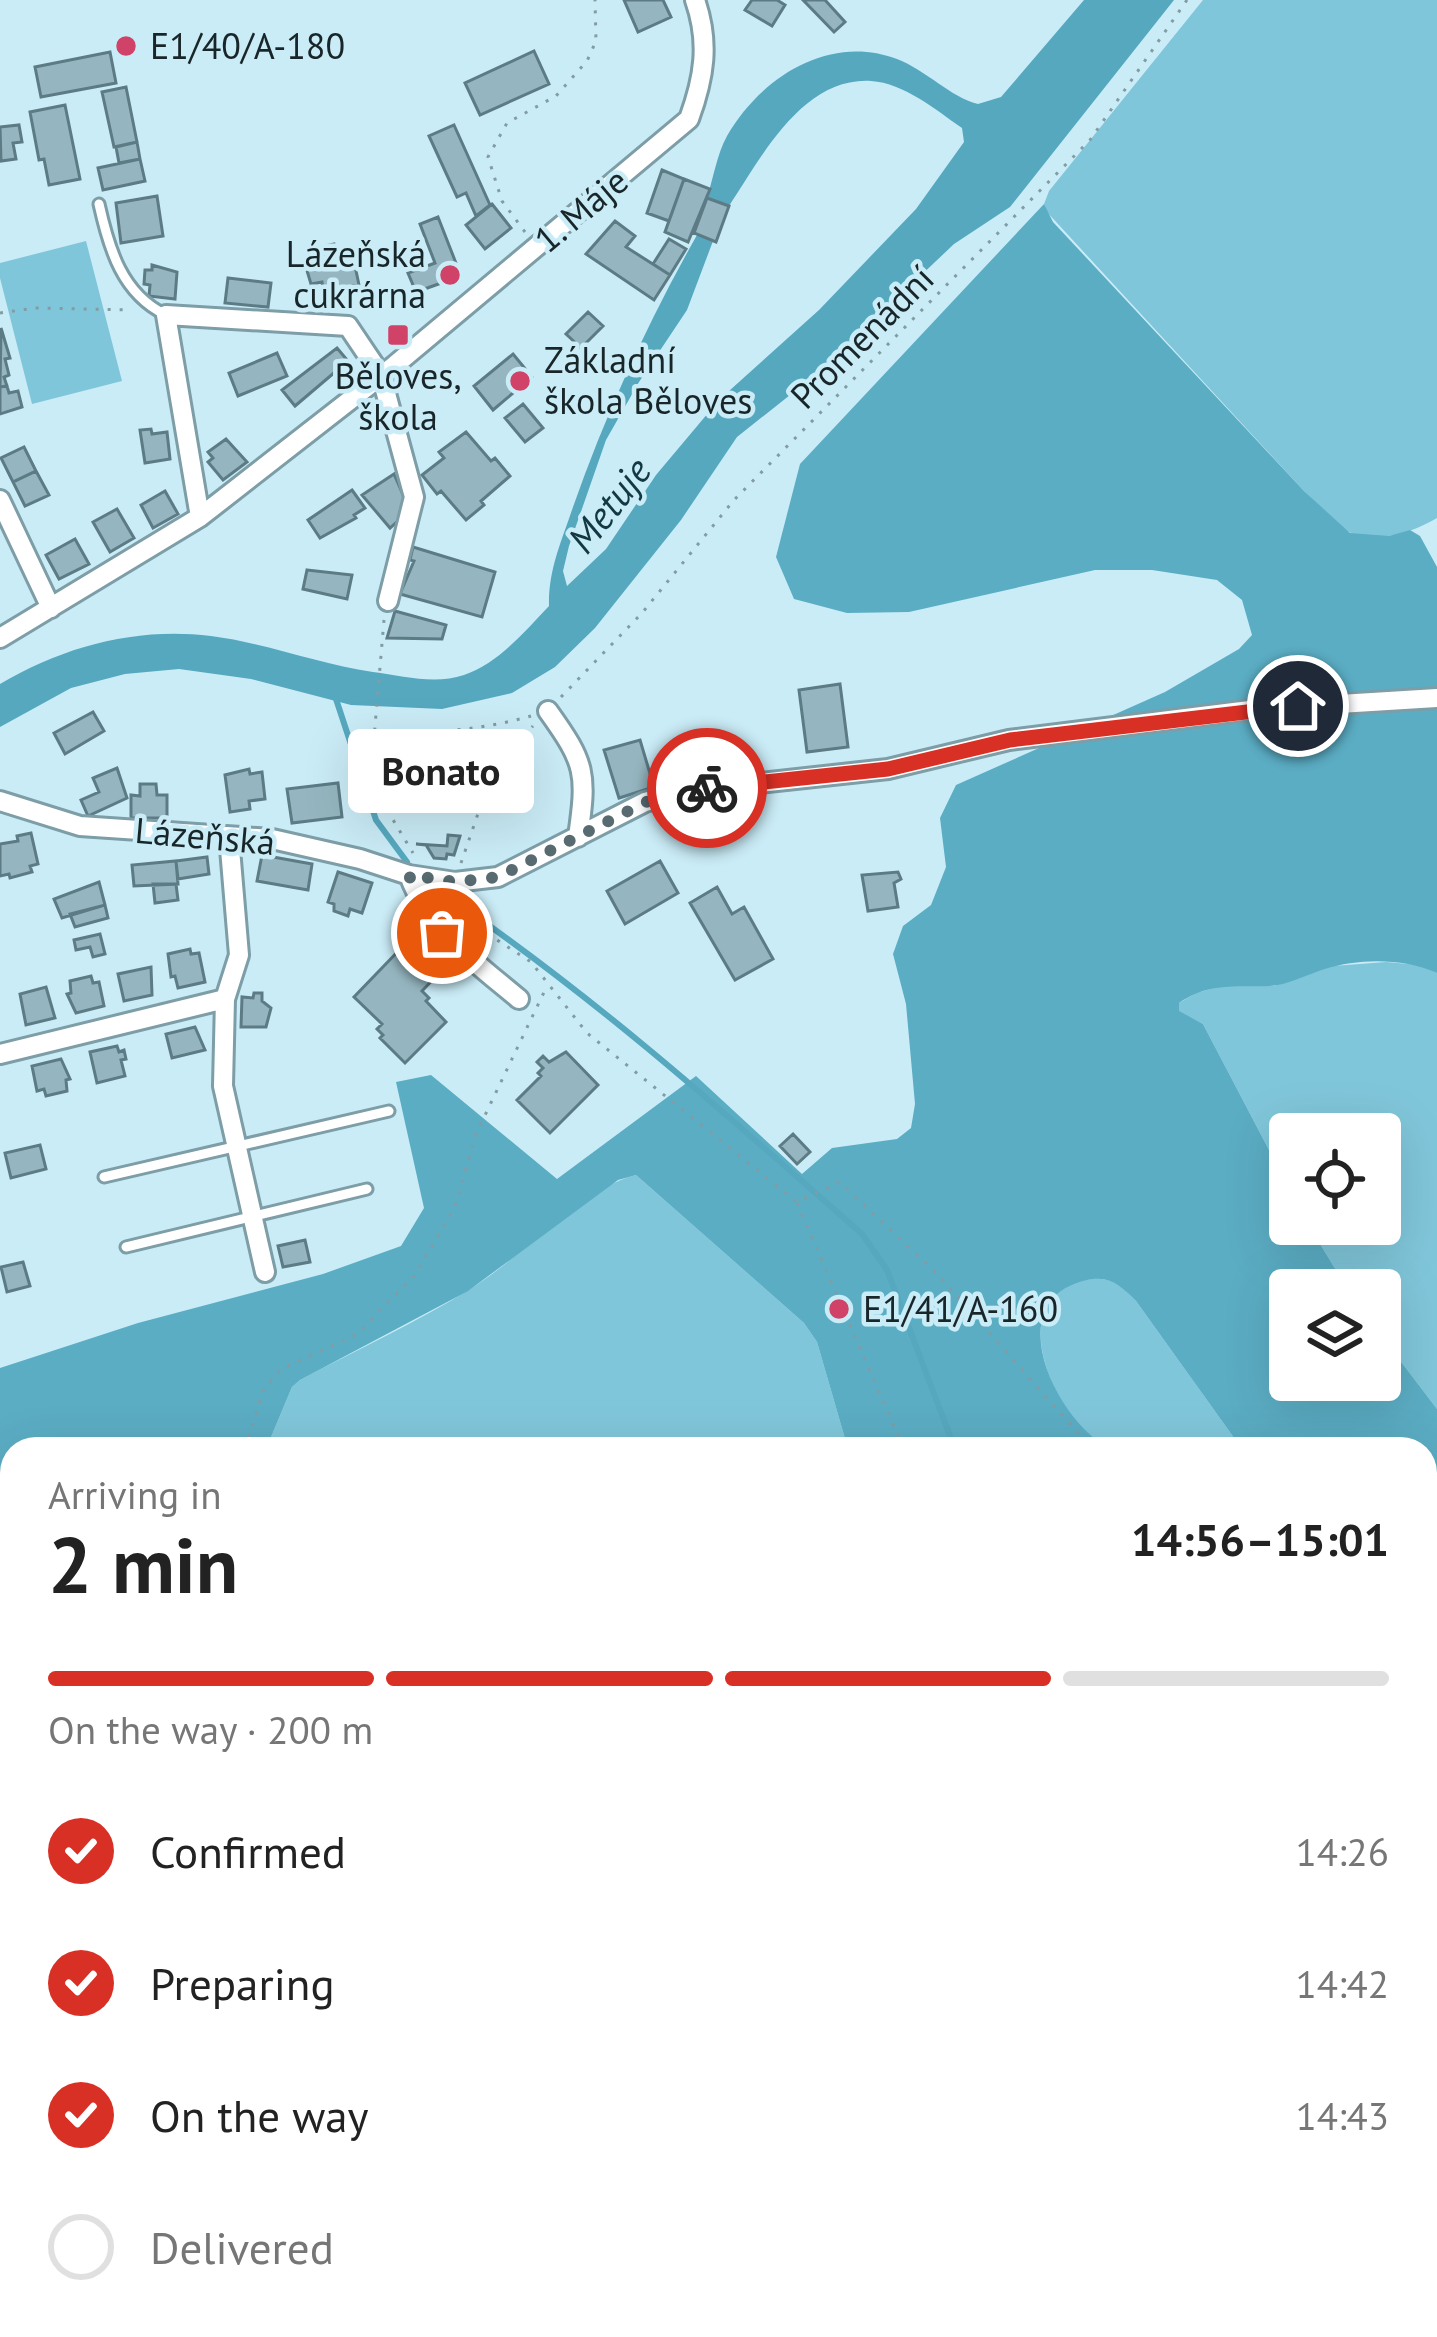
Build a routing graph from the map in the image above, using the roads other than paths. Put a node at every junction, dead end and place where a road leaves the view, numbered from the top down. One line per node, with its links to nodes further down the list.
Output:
1 (698, 2): 4 (street, 1. Máje)
2 (99, 204): 3 (lane)
3 (166, 315): 4 (street); 6 (street)
4 (382, 375): 6 (street, 1. Máje); 7 (street)
5 (0, 500): 8 (street)
6 (200, 517): 8 (street, 1. Máje)
7 (388, 601)
8 (51, 608): 9 (street, 1. Máje)
9 (0, 638)
10 (1437, 698): 14 (street, Lázeňská)
11 (548, 711): 14 (street)
12 (0, 801): 13 (street, Lázeňská)
13 (229, 837): 15 (street, Lázeňská); 16 (street)
14 (578, 837): 15 (street, Lázeňská)
15 (419, 876): 17 (street)
16 (225, 999): 18 (street); 20 (street)
17 (519, 1000)
18 (0, 1054)
19 (389, 1112): 20 (lane)
20 (236, 1146): 21 (lane); 23 (street)
21 (104, 1177)
22 (367, 1189): 23 (lane)
23 (251, 1215): 24 (lane); 25 (street)
24 (126, 1247)
25 (265, 1272)

